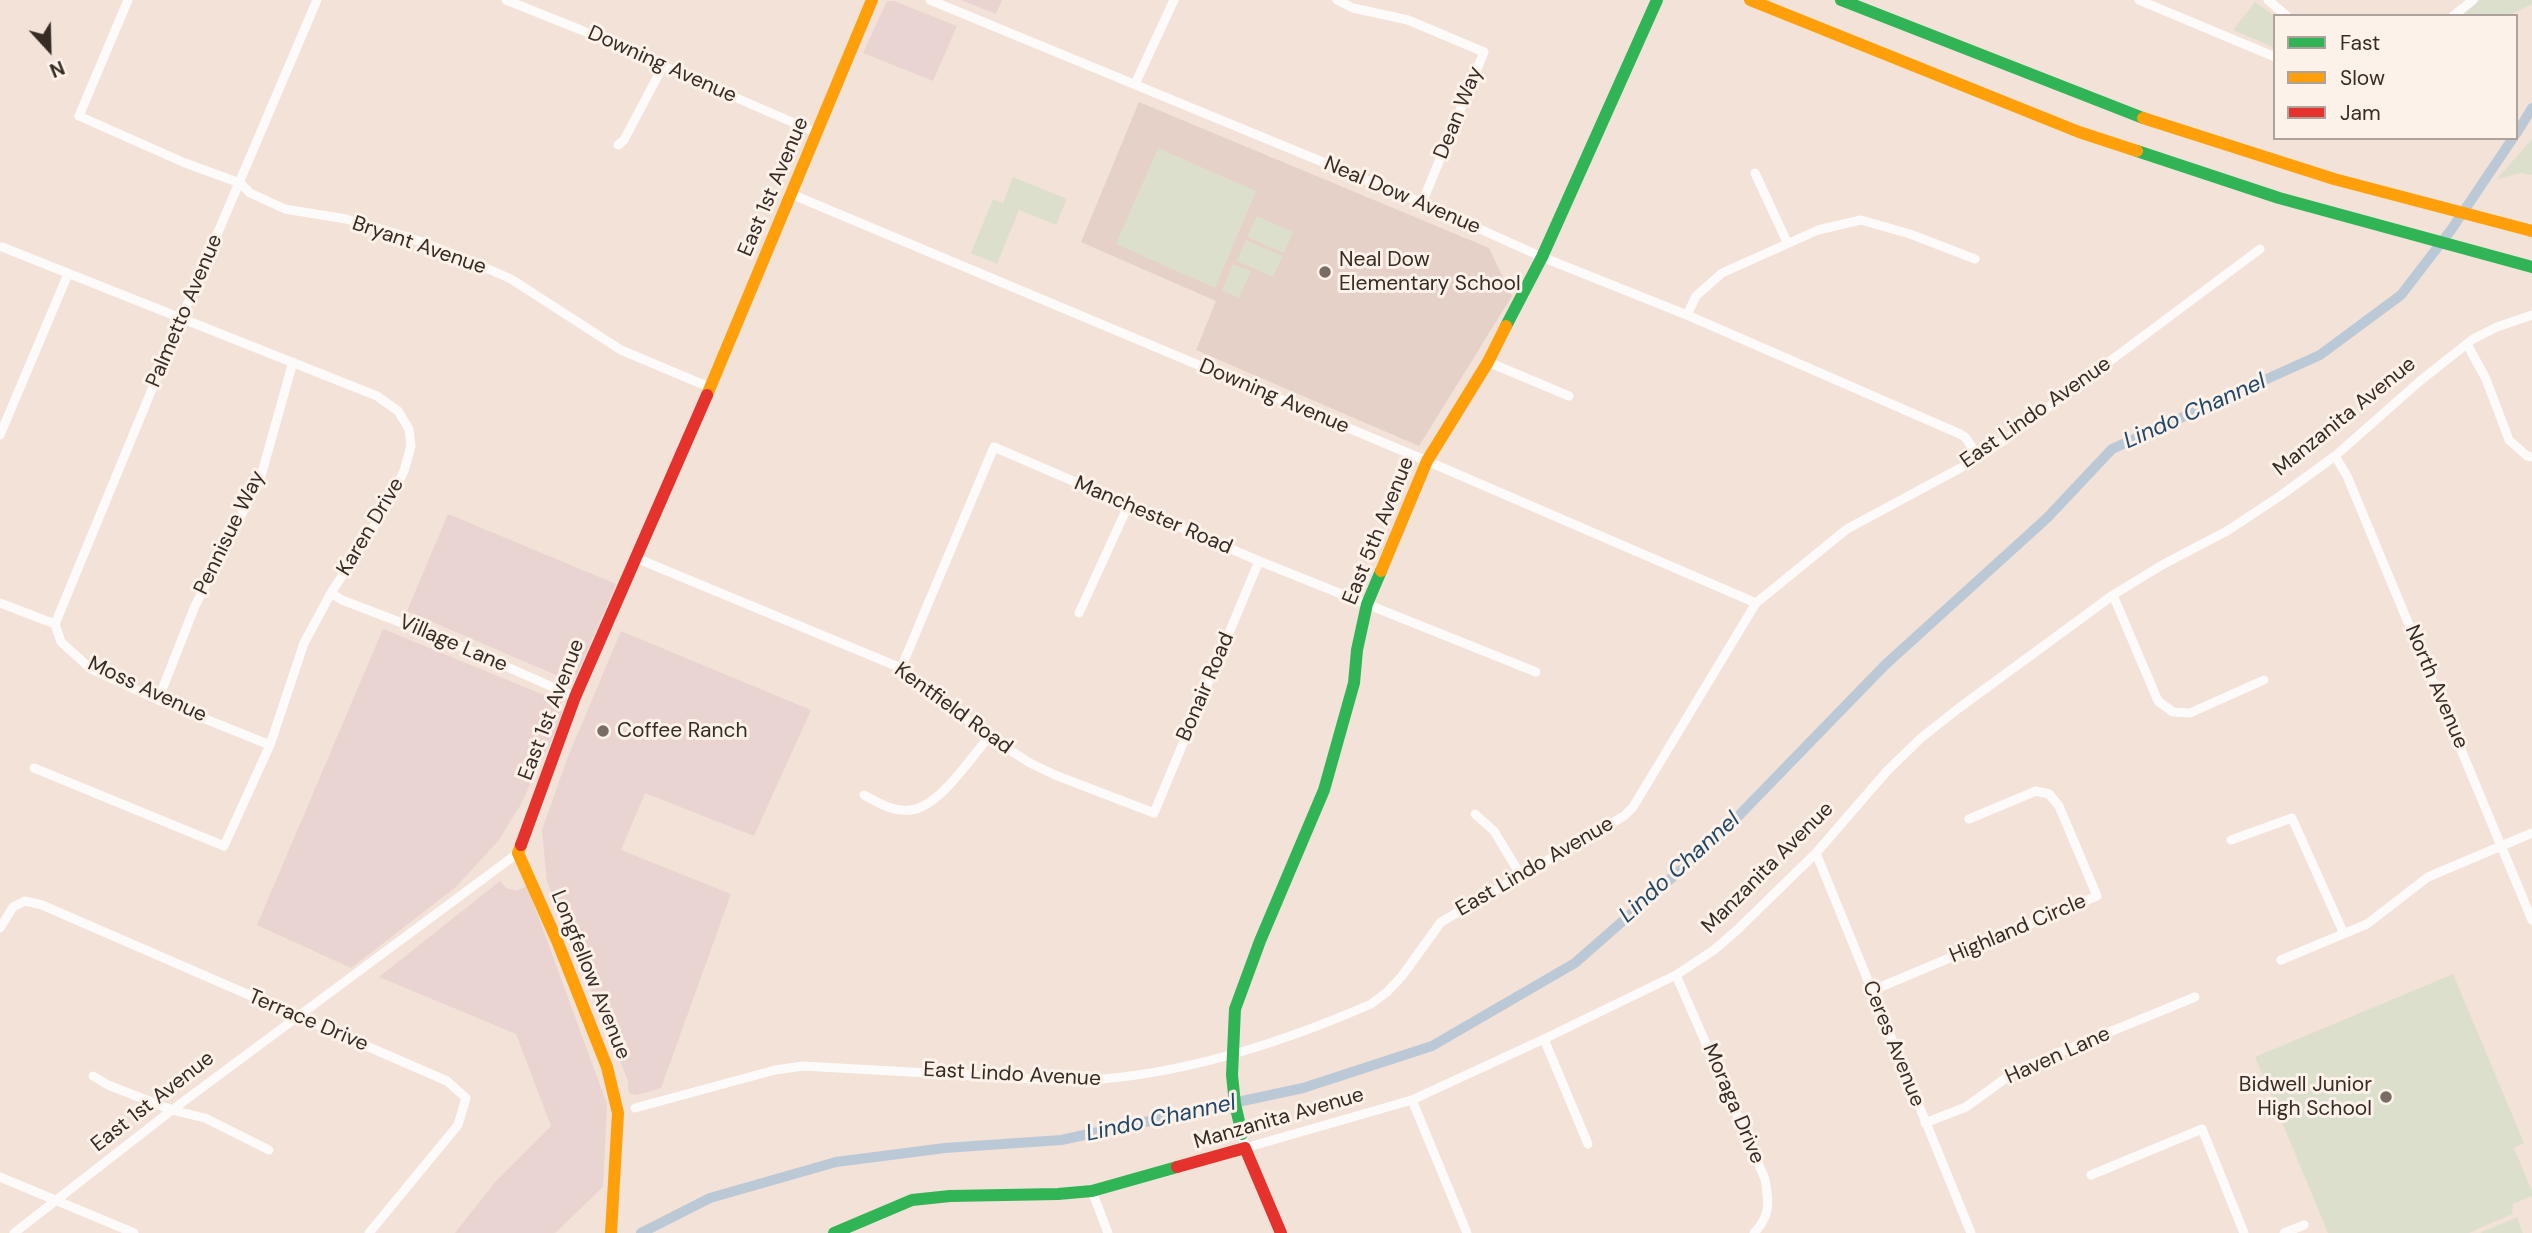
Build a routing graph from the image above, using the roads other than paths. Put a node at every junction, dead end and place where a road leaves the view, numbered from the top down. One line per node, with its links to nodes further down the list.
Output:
1 (128, 0): 22 (street, Bryant Avenue)
2 (317, 0): 22 (street, Palmetto Avenue)
3 (506, 0): 17 (street, Downing Avenue)
4 (872, 0): 19 (main road, East 1st Avenue)
5 (930, 0): 18 (street, Neal Dow Avenue)
6 (1174, 0): 18 (street)
7 (1337, 0): 24 (street, Dean Way)
8 (1657, 0): 29 (main road, East 5th Avenue)
9 (1750, 0): 31 (main road)
10 (1840, 0): 25 (main road)
11 (2139, 0): 16 (street)
12 (2268, 0): 14 (street)
13 (2473, 0): 15 (street)
14 (2285, 14)
15 (2456, 14)
16 (2273, 56)
17 (663, 66): 19 (street, Downing Avenue); 20 (street)
18 (1135, 85): 24 (street, Neal Dow Avenue)
19 (817, 133): 23 (main road, East 1st Avenue)
20 (618, 145)
21 (1755, 173): 26 (street)
22 (240, 183): 35 (street, Palmetto Avenue); 39 (street, Bryant Avenue)
23 (791, 194): 39 (main road, East 1st Avenue); 45 (street, Downing Avenue)
24 (1422, 203): 29 (street, Neal Dow Avenue)
25 (2532, 232)
26 (1787, 242): 30 (street); 33 (street)
27 (2, 247): 32 (street, Karen Drive)
28 (2260, 249): 44 (street, East Lindo Avenue)
29 (1542, 257): 33 (street, Neal Dow Avenue); 38 (main road, East 5th Avenue)
30 (1975, 259)
31 (2532, 267)
32 (68, 274): 35 (street, Karen Drive); 41 (street)
33 (1687, 315): 44 (street, Neal Dow Avenue)
34 (2532, 315): 36 (street, Manzanita Avenue)
35 (181, 319): 37 (street, Karen Drive); 55 (street, Palmetto Avenue)
36 (2467, 344): 42 (street, Manzanita Avenue); 43 (street)
37 (293, 362): 49 (street, Karen Drive); 60 (street, Pennisue Way)
38 (1488, 362): 40 (street); 45 (main road, East 5th Avenue)
39 (709, 387): 47 (main road, East 1st Avenue)
40 (1569, 396)
41 (1, 430)
42 (2335, 456): 50 (street, Manzanita Avenue); 70 (street, North Avenue)
43 (2532, 457)
44 (1979, 458): 52 (street, East Lindo Avenue)
45 (1427, 461): 52 (street, Downing Avenue); 53 (main road, East 5th Avenue)
46 (1128, 506): 48 (street, Manchester Road); 54 (street); 56 (street, Manchester Road)
47 (636, 558): 56 (street, Kentfield Road); 59 (main road, East 1st Avenue)
48 (1259, 561): 53 (street, Manchester Road); 65 (street, Bonair Road)
49 (331, 593): 59 (street, Village Lane); 62 (street, Karen Drive)
50 (2113, 595): 58 (street); 72 (street, Manzanita Avenue)
51 (0, 603): 55 (street)
52 (1756, 603): 73 (street, East Lindo Avenue)
53 (1367, 604): 57 (street, Manchester Road); 83 (main road, East 5th Avenue)
54 (1079, 613)
55 (55, 624): 60 (street, Moss Avenue)
56 (901, 668): 61 (street, Kentfield Road)
57 (1536, 673)
58 (2264, 680)
59 (575, 697): 71 (main road, East 1st Avenue)
60 (158, 700): 62 (street, Moss Avenue)
61 (989, 737): 64 (street); 65 (street, Kentfield Road)
62 (270, 744): 63 (street, Karen Drive)
63 (34, 768)
64 (864, 795)
65 (1154, 813)
66 (1475, 814): 73 (street)
67 (1969, 819): 79 (street, Highland Circle)
68 (2532, 833): 70 (street)
69 (2231, 840): 76 (street)
70 (2502, 846): 74 (street, North Avenue); 76 (street)
71 (518, 853): 81 (street, East 1st Avenue); 101 (main road, Longfellow Avenue)
72 (1816, 853): 78 (street, Manzanita Avenue); 79 (street, Ceres Avenue)
73 (1520, 874): 83 (street, East Lindo Avenue)
74 (2532, 920)
75 (0, 928): 81 (street, Terrace Drive)
76 (2344, 934): 77 (street)
77 (2281, 960)
78 (1676, 975): 82 (street, Manzanita Avenue); 106 (street, Moraga Drive)
79 (1871, 991): 88 (street, Ceres Avenue)
80 (2195, 997): 88 (street, Haven Lane)
81 (298, 1017): 87 (street, East 1st Avenue); 100 (street, Terrace Drive)
82 (1544, 1039): 85 (street, Manzanita Avenue); 90 (street)
83 (1231, 1055): 86 (street, East Lindo Avenue); 89 (main road, East 5th Avenue)
84 (93, 1076): 87 (street)
85 (1412, 1100): 91 (street, Manzanita Avenue); 105 (street)
86 (635, 1108)
87 (172, 1110): 92 (street); 96 (street, East 1st Avenue)
88 (1925, 1123): 107 (street, Ceres Avenue)
89 (1242, 1134): 91 (street, East 5th Avenue)
90 (1588, 1144)
91 (1245, 1148): 95 (main road, Manzanita Avenue); 104 (main road)
92 (269, 1150)
93 (2091, 1175): 108 (street)
94 (0, 1177): 96 (street)
95 (1092, 1191): 102 (main road, Manzanita Avenue); 103 (street)
96 (59, 1200): 98 (street, East 1st Avenue); 99 (street)
97 (2304, 1225): 109 (street)
98 (14, 1233)
99 (134, 1233)
100 (369, 1233)
101 (611, 1233)
102 (834, 1233)
103 (1108, 1233)
104 (1281, 1233)
105 (1467, 1233)
106 (1754, 1233)
107 (1972, 1233)
108 (2244, 1233)
109 (2284, 1233)

